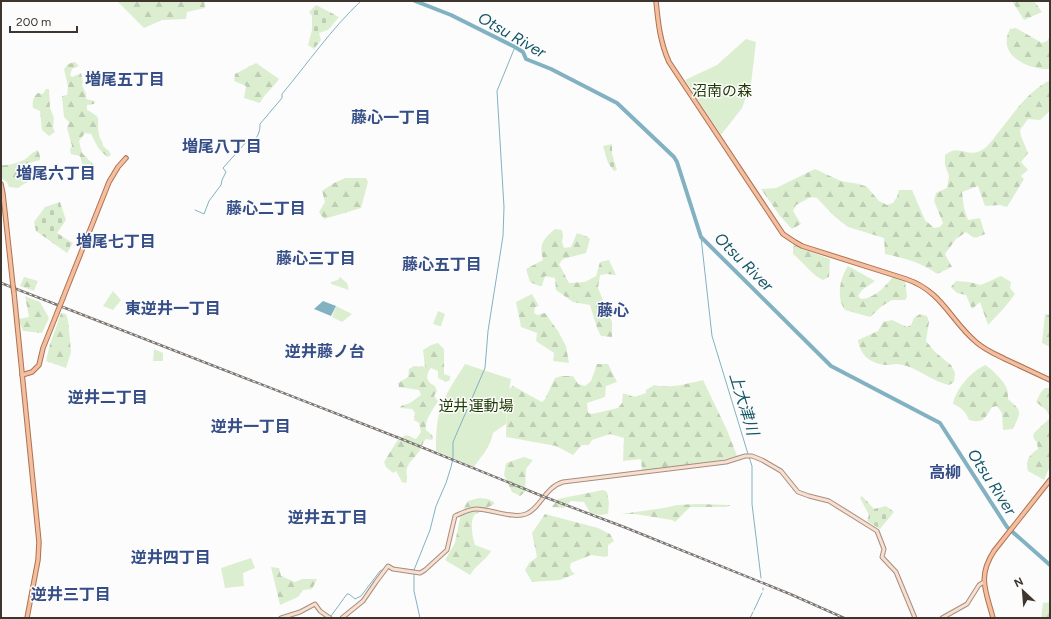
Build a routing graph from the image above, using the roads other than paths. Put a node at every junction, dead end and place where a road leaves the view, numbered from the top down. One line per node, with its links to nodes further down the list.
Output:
1 (656, 1): 5 (main road)
2 (126, 158): 4 (main road, bridge)
3 (1, 184): 4 (main road, bridge)
4 (22, 375): 8 (main road)
5 (1050, 380)
6 (1050, 480): 7 (main road)
7 (984, 582): 13 (main road); 14 (main road)
8 (27, 618)
9 (281, 618): 10 (main road)
10 (330, 618)
11 (342, 618): 12 (main road)
12 (915, 618)
13 (942, 618)
14 (994, 618)

